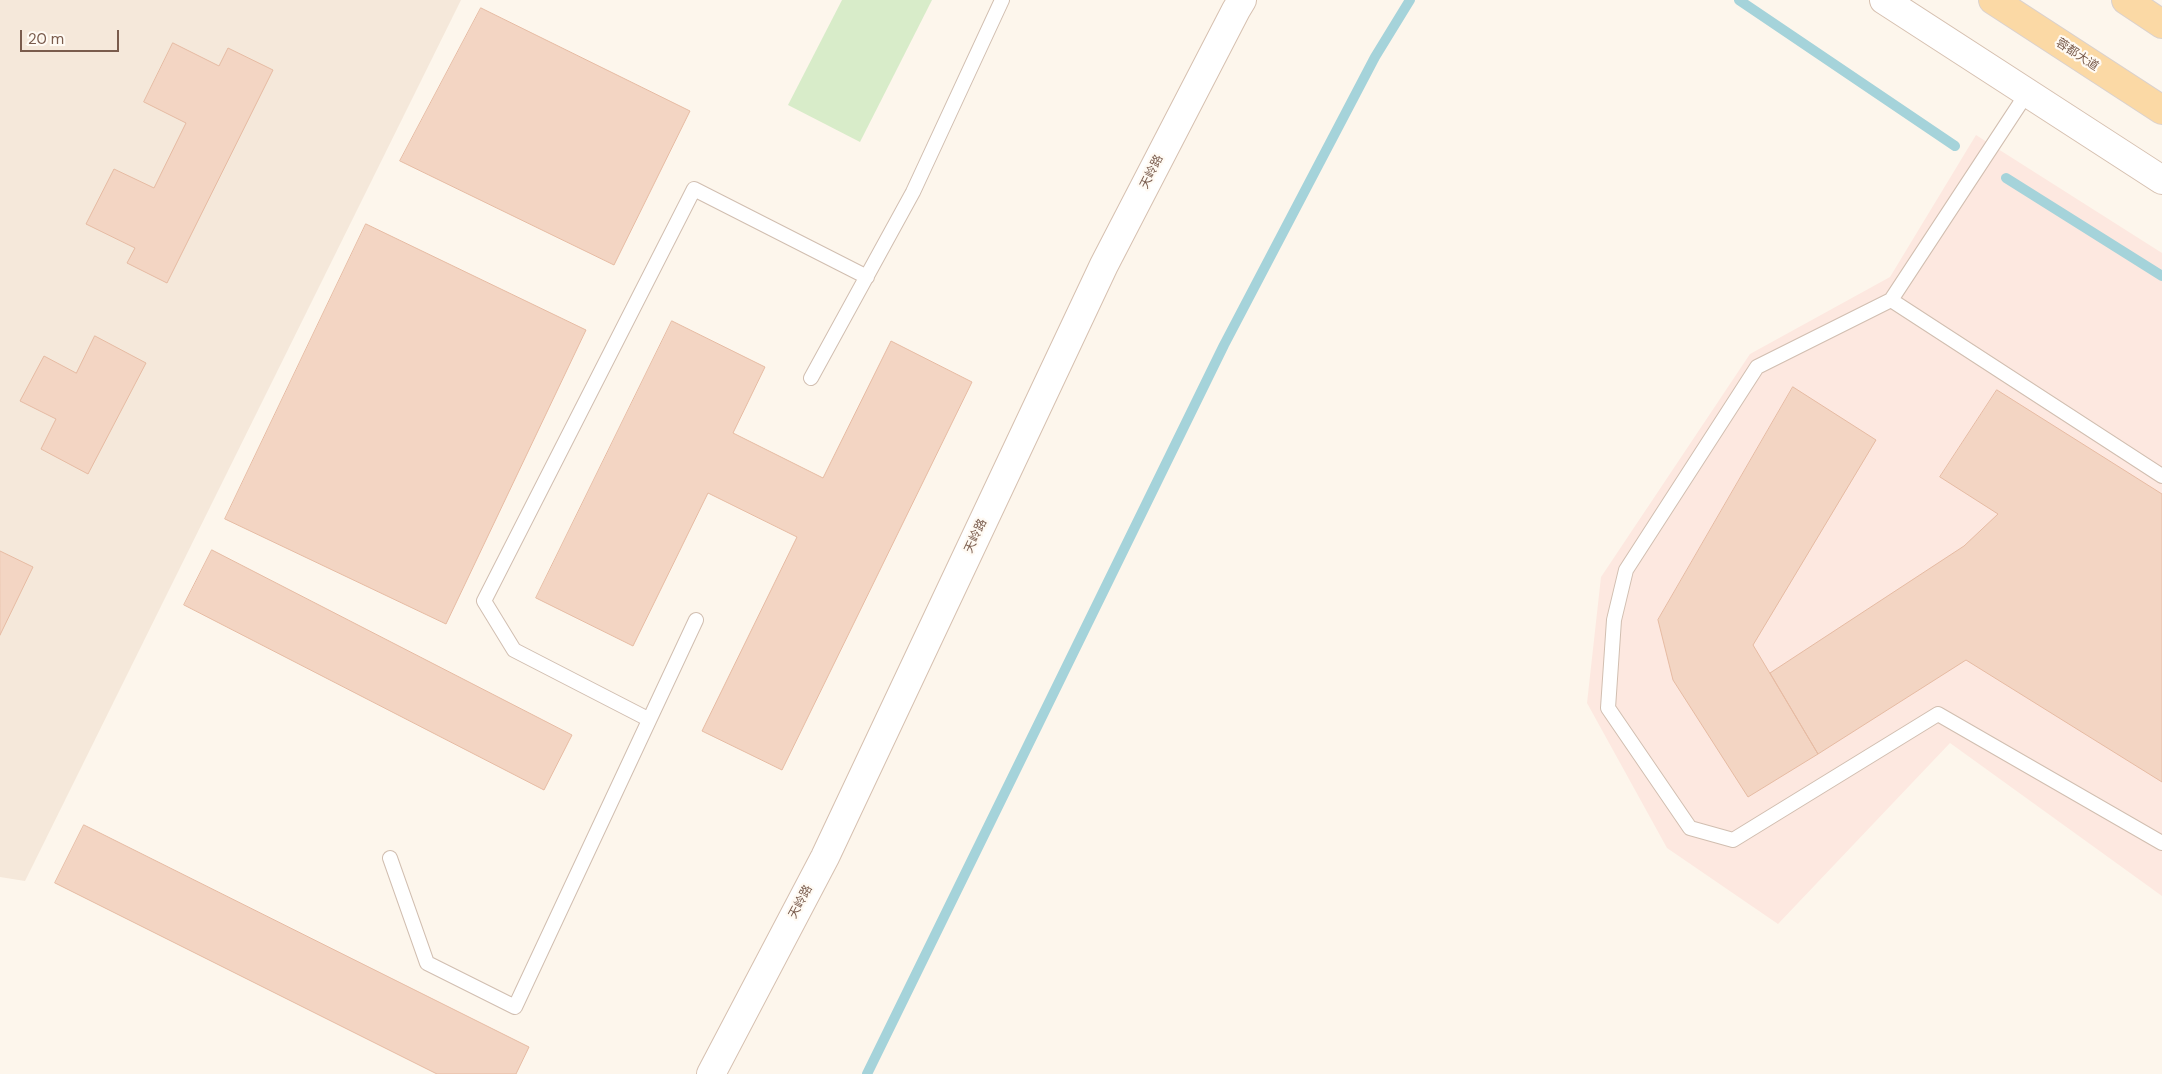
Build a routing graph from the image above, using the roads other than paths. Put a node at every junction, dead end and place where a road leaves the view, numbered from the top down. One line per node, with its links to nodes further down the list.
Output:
1 (1002, 0): 10 (lane)
2 (1242, 0): 18 (street, 天岭路)
3 (1884, 0): 7 (street)
4 (1993, 0): 8 (main road, 蓉都大道)
5 (2126, 0): 6 (main road)
6 (2162, 24)
7 (2027, 93): 9 (street); 11 (lane)
8 (2162, 110)
9 (2162, 180)
10 (867, 277): 12 (lane); 15 (lane)
11 (1891, 300): 13 (lane); 16 (lane)
12 (811, 378)
13 (2162, 476)
14 (696, 620): 15 (lane)
15 (648, 719): 17 (lane)
16 (2162, 842)
17 (390, 858)
18 (711, 1074)

